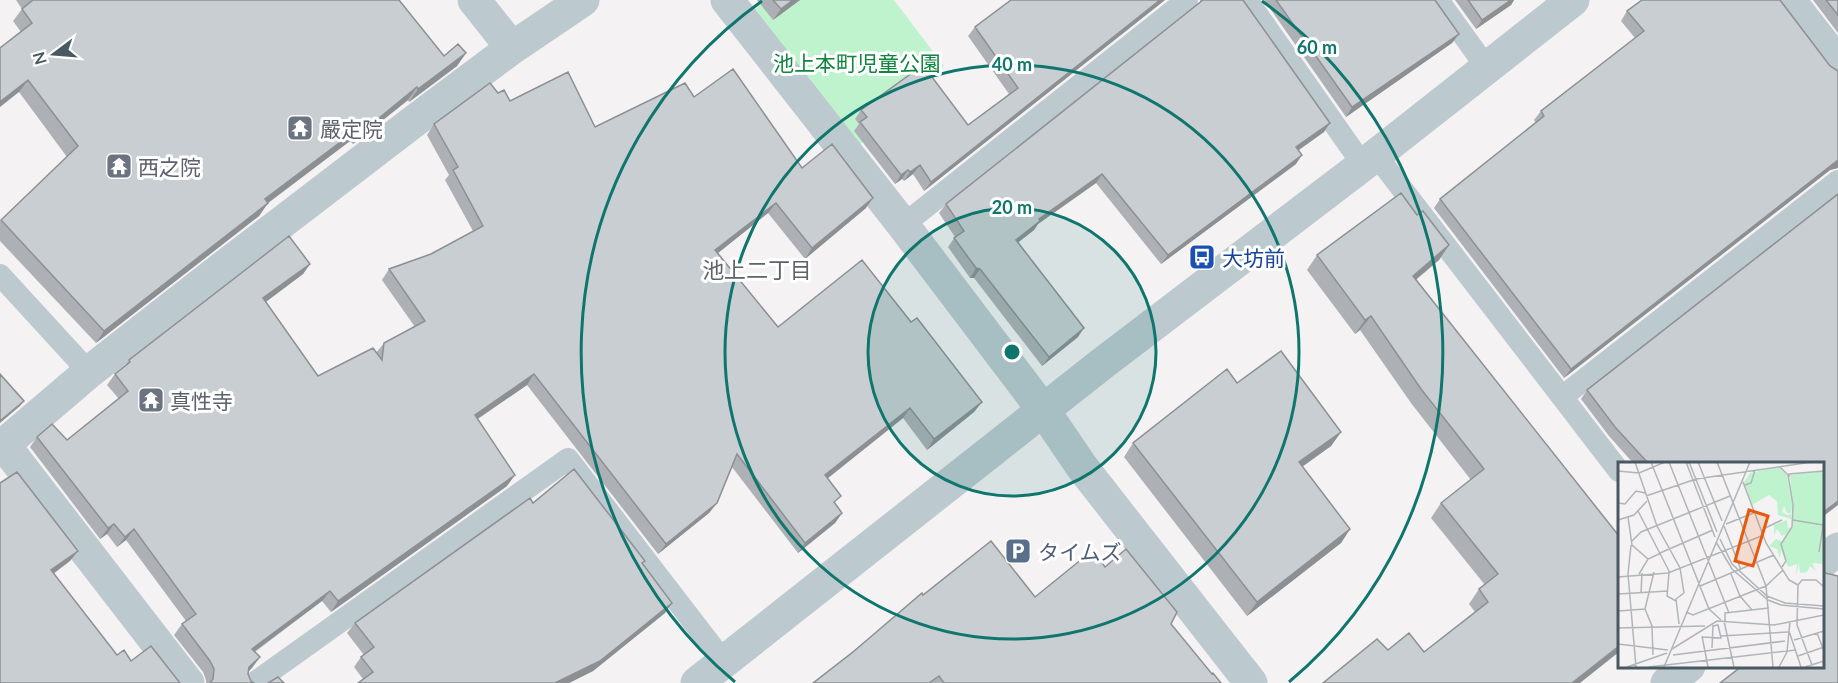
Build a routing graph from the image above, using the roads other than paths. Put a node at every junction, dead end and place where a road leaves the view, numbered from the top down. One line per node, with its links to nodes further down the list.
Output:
1 (474, 0): 9 (street)
2 (583, 0): 9 (street)
3 (727, 0): 14 (street)
4 (1187, 0): 14 (lane)
5 (1247, 0): 12 (lane)
6 (1438, 0): 11 (lane)
7 (1573, 0): 11 (street)
8 (1790, 0): 10 (street)
9 (512, 48): 16 (street)
10 (1838, 63)
11 (1487, 68): 12 (street)
12 (1370, 160): 17 (lane); 18 (street)
13 (1838, 181): 17 (lane)
14 (903, 225): 18 (street)
15 (0, 275): 16 (lane)
16 (89, 372): 19 (street)
17 (1562, 397): 20 (lane)
18 (1044, 411): 23 (street); 28 (street)
19 (2, 447): 25 (street)
20 (1618, 470)
21 (1838, 549): 22 (street)
22 (1823, 560)
23 (724, 662): 26 (lane); 27 (street)
24 (1686, 668): 29 (street)
25 (188, 683)
26 (254, 683)
27 (697, 683)
28 (1251, 683)
29 (1667, 683)

